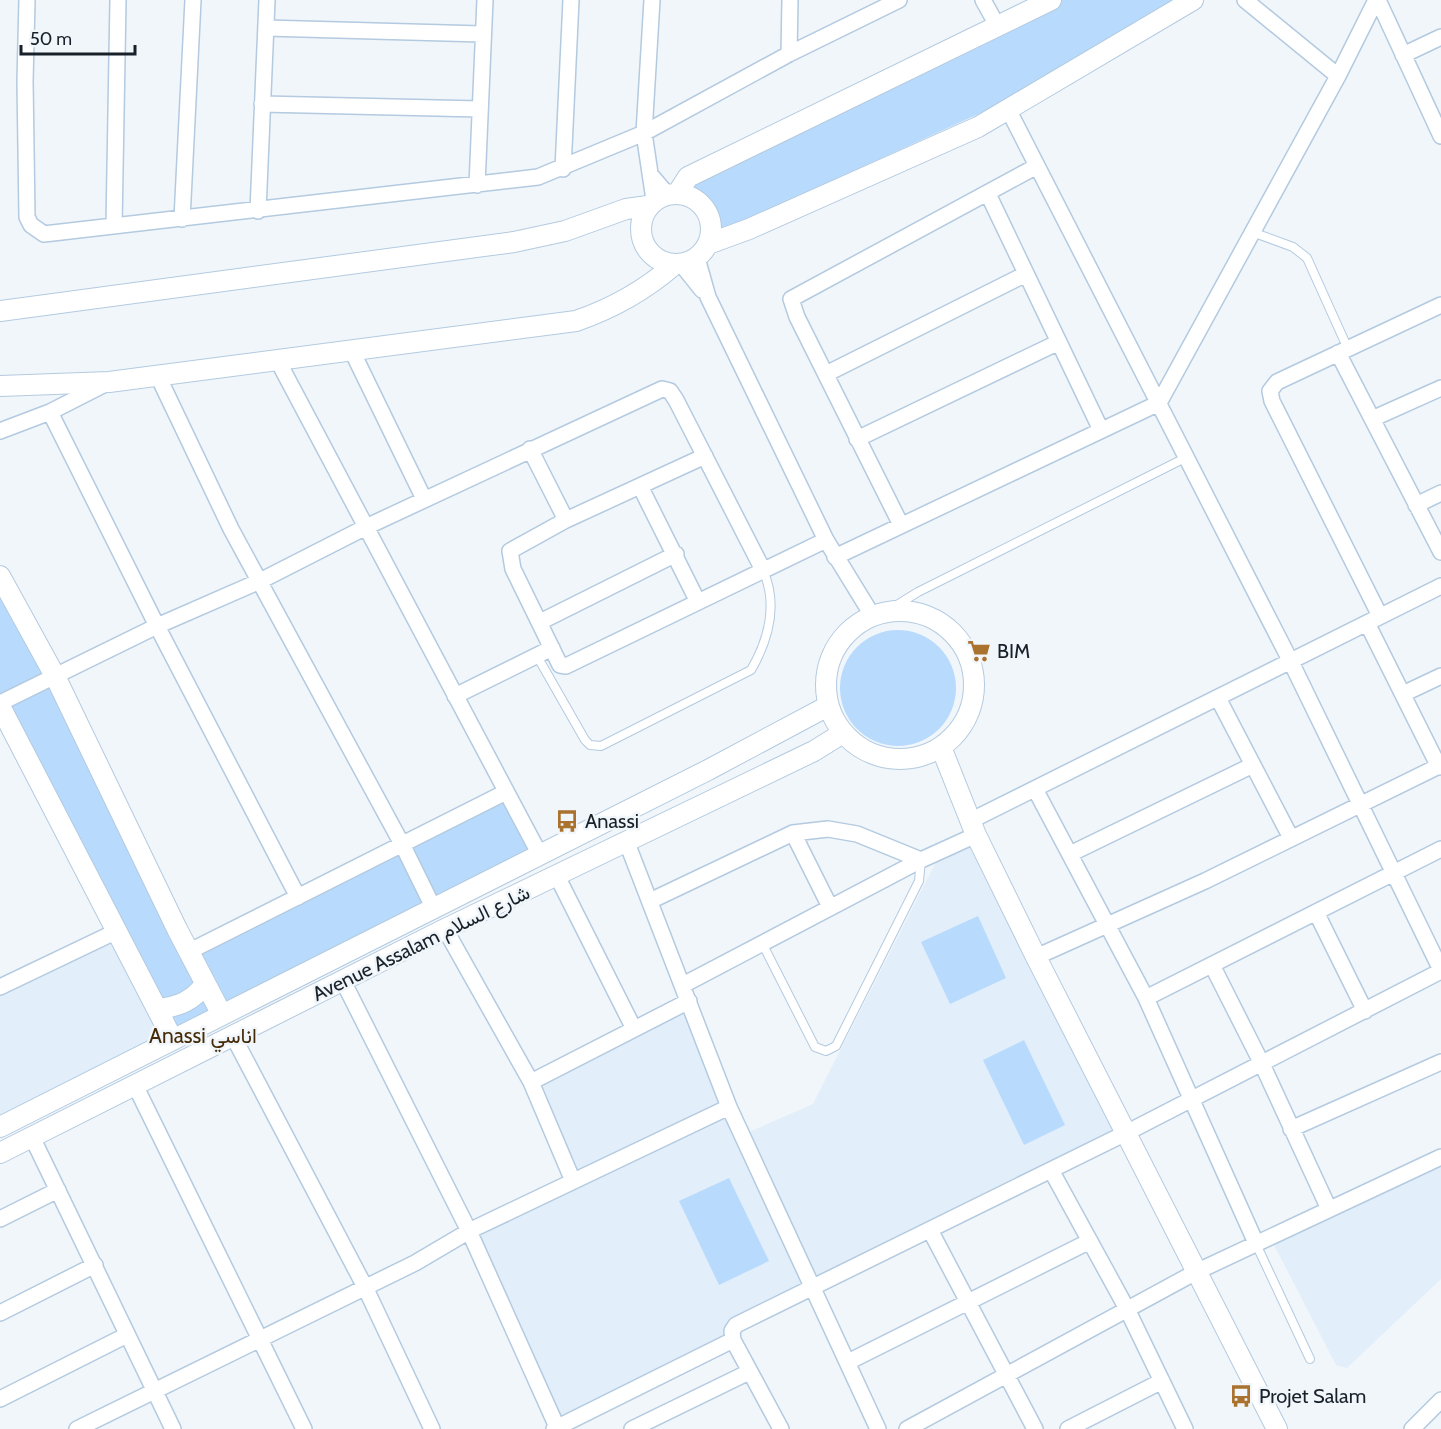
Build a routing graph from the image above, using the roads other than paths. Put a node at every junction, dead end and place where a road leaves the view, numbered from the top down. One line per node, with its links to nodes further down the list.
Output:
1 (27, 0): 36 (street)
2 (118, 0): 36 (street)
3 (194, 0): 35 (street)
4 (267, 0): 18 (street)
5 (485, 0): 19 (street)
6 (571, 0): 30 (street)
7 (651, 0): 27 (street)
8 (789, 0): 21 (street)
9 (867, 0): 16 (street)
10 (899, 0): 16 (street)
11 (983, 0): 17 (street)
12 (1051, 0): 17 (street)
13 (1193, 0): 26 (street)
14 (1245, 0): 23 (street)
15 (1377, 0): 22 (street); 23 (street)
16 (867, 18): 21 (street)
17 (998, 27): 33 (street)
18 (266, 28): 19 (street); 24 (street)
19 (482, 34): 25 (street)
20 (1441, 38): 22 (street)
21 (789, 54): 27 (street)
22 (1403, 55): 28 (street)
23 (1338, 76): 37 (street)
24 (262, 105): 25 (street); 34 (street)
25 (480, 109): 31 (street)
26 (1009, 111): 29 (street); 38 (street)
27 (644, 133): 30 (street); 33 (street)
28 (1440, 133)
29 (1037, 166): 32 (street); 51 (street)
30 (563, 169): 31 (street)
31 (477, 185): 34 (street)
32 (987, 194): 39 (street); 46 (street)
33 (661, 199): 38 (street); 38 (street); 41 (street)
34 (258, 211): 35 (street)
35 (182, 219): 36 (street)
36 (114, 226)
37 (1252, 232): 44 (lane); 51 (street)
38 (690, 258): 43 (street); 67 (street)
39 (1026, 274): 42 (street); 46 (street)
40 (1441, 305): 44 (street)
41 (0, 311)
42 (1059, 342): 54 (street); 56 (street)
43 (352, 351): 45 (street); 62 (street)
44 (1343, 351): 53 (street); 77 (street)
45 (278, 361): 47 (street); 66 (street)
46 (826, 374): 56 (street)
47 (158, 376): 48 (street); 73 (street)
48 (109, 382): 49 (street); 52 (street)
49 (0, 386)
50 (1441, 388): 53 (street)
51 (1159, 403): 54 (street); 59 (street)
52 (51, 412): 55 (street); 79 (street)
53 (1372, 419): 63 (street)
54 (1101, 430): 65 (street)
55 (0, 431)
56 (857, 439): 65 (street)
57 (530, 449): 58 (street); 62 (street); 64 (street)
58 (705, 456): 60 (street); 71 (street)
59 (1187, 457): 76 (lane); 82 (street)
60 (640, 486): 64 (street); 69 (street)
61 (1441, 493): 63 (street)
62 (424, 499): 66 (street)
63 (1416, 505): 68 (street)
64 (566, 520): 78 (street)
65 (901, 525): 70 (street)
66 (366, 527): 73 (street); 86 (street)
67 (826, 540): 70 (street); 71 (street)
68 (1441, 552)
69 (675, 554): 75 (street); 78 (street)
70 (835, 556): 76 (street)
71 (763, 570): 75 (street); 81 (lane)
72 (0, 576): 83 (street)
73 (260, 581): 79 (street); 101 (street)
74 (1441, 586): 77 (street)
75 (698, 602): 80 (street)
76 (881, 613): 89 (street); 91 (street)
77 (1374, 619): 82 (street); 85 (street)
78 (540, 622): 80 (street)
79 (157, 626): 83 (street); 108 (street)
80 (552, 648): 81 (street)
81 (537, 656): 86 (street)
82 (1291, 662): 87 (street); 96 (street)
83 (55, 676): 88 (street); 117 (street)
84 (1441, 676): 85 (street)
85 (1402, 694): 93 (street)
86 (455, 696): 95 (street)
87 (1218, 698): 92 (street); 94 (street)
88 (0, 704): 115 (street)
89 (828, 706): 90 (street); 104 (street, Avenue Assalam شارع السلام)
90 (843, 733): 91 (street); 100 (street, Avenue Assalam شارع السلام)
91 (941, 747): 97 (street)
92 (1253, 765): 99 (street); 103 (street)
93 (1440, 766): 96 (street)
94 (1035, 789): 97 (street); 103 (street)
95 (506, 792): 101 (street); 104 (street)
96 (1360, 804): 99 (street); 106 (street)
97 (973, 828): 105 (street); 118 (street)
98 (793, 833): 105 (street); 109 (street); 110 (street)
99 (1291, 838): 113 (street)
100 (627, 843): 107 (street, Avenue Assalam شارع السلام); 109 (street)
101 (403, 846): 108 (street); 111 (street)
102 (1441, 849): 106 (street)
103 (1070, 854): 113 (street)
104 (540, 855): 111 (street, Avenue Assalam شارع السلام)
105 (921, 860): 110 (street); 116 (lane)
106 (1394, 872): 112 (street); 120 (street)
107 (557, 876): 114 (street, Avenue Assalam شارع السلام); 130 (street)
108 (298, 897): 117 (street)
109 (650, 900): 123 (street)
110 (830, 907): 116 (street)
111 (434, 909): 129 (street, Avenue Assalam شارع السلام)
112 (1316, 912): 119 (street); 128 (street)
113 (1108, 924): 118 (street); 125 (street)
114 (445, 929): 121 (street, Avenue Assalam شارع السلام); 135 (street)
115 (117, 931): 124 (street); 127 (street)
116 (762, 943): 123 (street)
117 (188, 952): 122 (street)
118 (1036, 957): 141 (street)
119 (1212, 965): 125 (street); 134 (street)
120 (1441, 970): 128 (street)
121 (343, 981): 131 (street, Avenue Assalam شارع السلام); 151 (street)
122 (206, 984): 127 (street); 129 (street)
123 (683, 985): 126 (street)
124 (0, 987)
125 (1146, 998): 137 (street)
126 (688, 1001): 130 (street); 138 (street)
127 (157, 1009): 132 (street)
128 (1365, 1011): 134 (street)
129 (222, 1015): 132 (street, Avenue Assalam شارع السلام)
130 (633, 1028): 135 (street)
131 (233, 1036): 136 (street, Avenue Assalam شارع السلام); 156 (street)
132 (172, 1040): 139 (street, Avenue Assalam شارع السلام)
133 (1441, 1062): 140 (street)
134 (1262, 1064): 137 (street); 140 (street)
135 (531, 1082): 146 (street)
136 (135, 1085): 142 (street, Avenue Assalam شارع السلام); 162 (street)
137 (1193, 1099): 141 (street); 153 (street)
138 (729, 1107): 146 (street); 157 (street)
139 (0, 1127)
140 (1291, 1129): 148 (street)
141 (1126, 1132): 145 (street); 155 (street)
142 (32, 1137): 143 (street, Avenue Assalam شارع السلام); 147 (street)
143 (0, 1153)
144 (1441, 1157): 148 (street)
145 (1050, 1170): 150 (street); 152 (street)
146 (573, 1181): 151 (street)
147 (58, 1190): 149 (street); 154 (street)
148 (1329, 1209): 153 (street)
149 (0, 1220)
150 (930, 1230): 157 (street); 158 (street)
151 (469, 1231): 156 (street); 172 (street)
152 (1090, 1241): 158 (street); 159 (street)
153 (1256, 1244): 155 (street); 164 (lane)
154 (95, 1265): 160 (street); 161 (street)
155 (1196, 1272): 159 (street); 184 (street)
156 (365, 1287): 162 (street); 176 (street)
157 (813, 1289): 163 (street); 165 (street)
158 (968, 1301): 165 (street); 167 (street)
159 (1126, 1309): 167 (street); 168 (street)
160 (0, 1313)
161 (127, 1335): 169 (street); 170 (street)
162 (261, 1339): 169 (street); 175 (street)
163 (733, 1340): 166 (street); 172 (street)
164 (1310, 1359)
165 (848, 1362): 179 (street)
166 (749, 1372): 177 (street); 178 (street)
167 (1006, 1373): 180 (street); 181 (street)
168 (1162, 1381): 182 (street); 183 (street)
169 (155, 1389): 173 (street); 174 (street)
170 (0, 1399)
171 (1441, 1400): 185 (street)
172 (556, 1428)
173 (77, 1429)
174 (173, 1429)
175 (304, 1429)
176 (432, 1429)
177 (632, 1429)
178 (781, 1429)
179 (878, 1429)
180 (907, 1429)
181 (1035, 1429)
182 (1068, 1429)
183 (1185, 1429)
184 (1277, 1429)
185 (1412, 1429)

